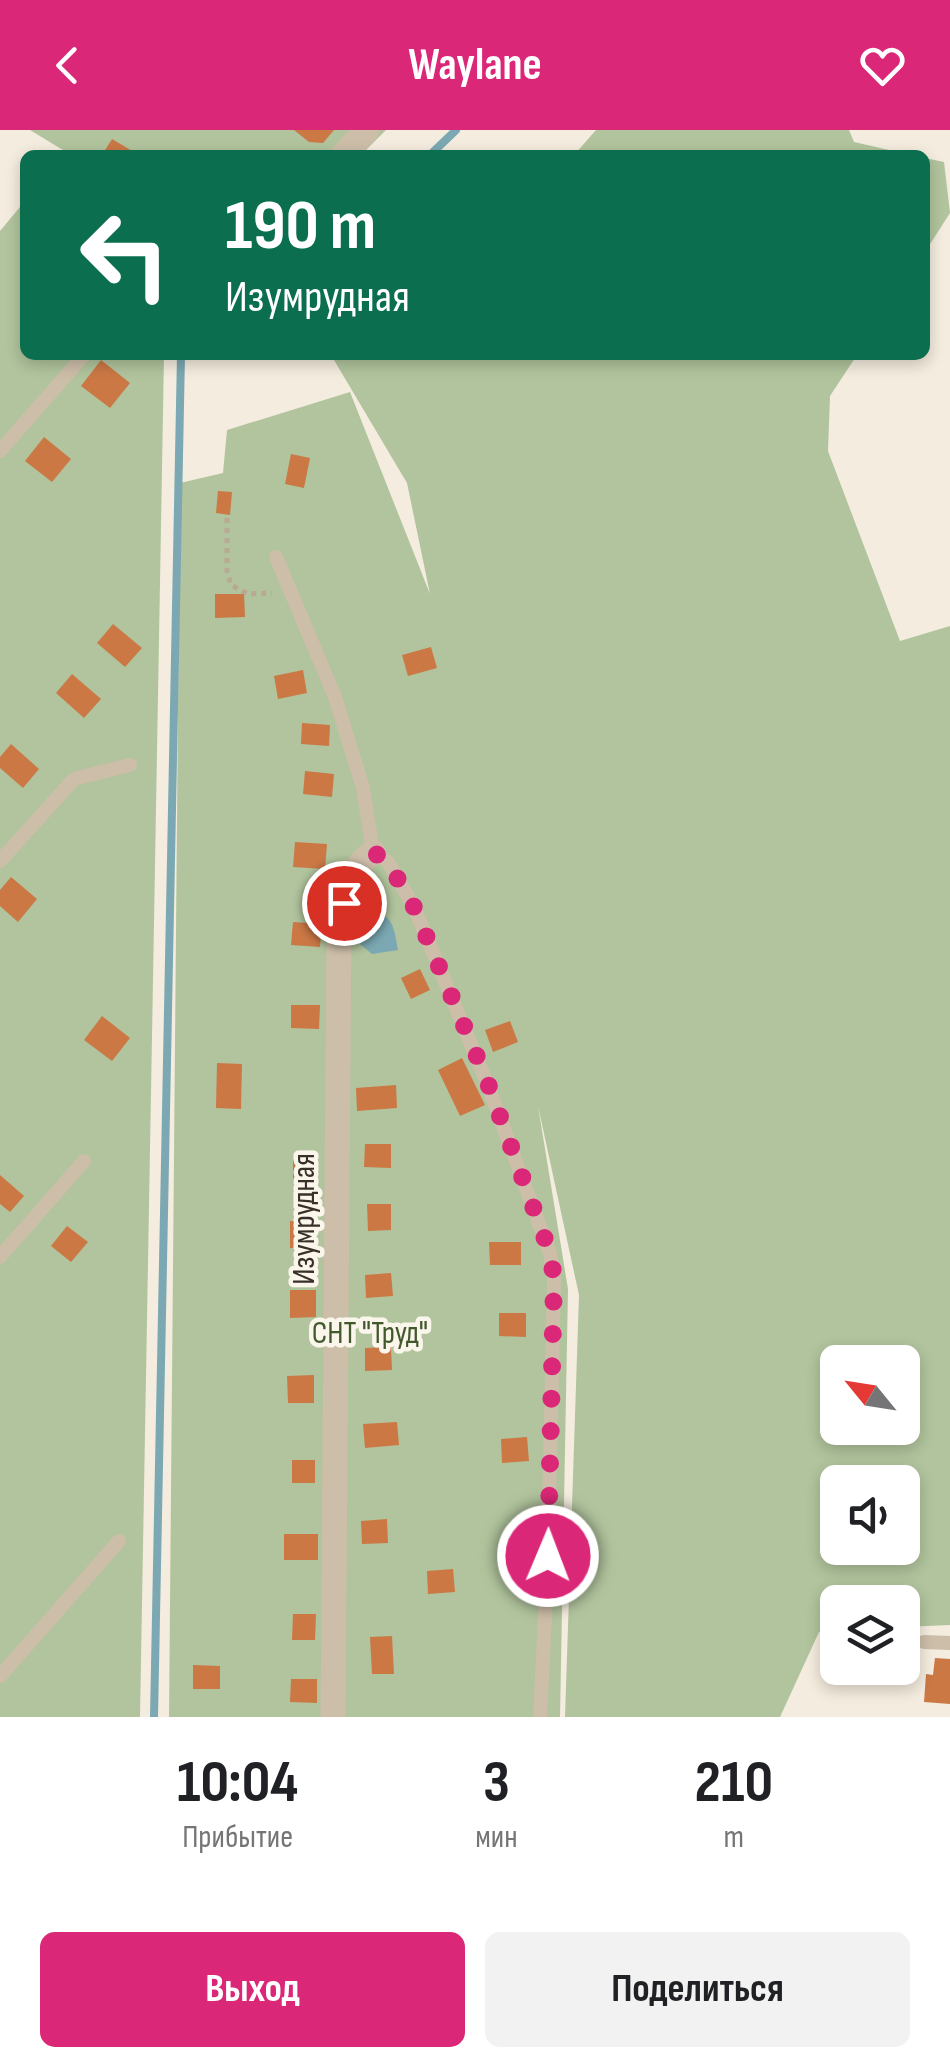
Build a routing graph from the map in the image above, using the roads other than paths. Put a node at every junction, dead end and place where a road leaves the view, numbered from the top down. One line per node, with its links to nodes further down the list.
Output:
1 (367, 130): 2 (street)
2 (348, 150)
3 (80, 360): 4 (lane)
4 (0, 451)
5 (276, 557): 7 (lane)
6 (130, 765): 8 (lane)
7 (373, 852): 15 (street, Изумрудная); 16 (lane)
8 (0, 860)
9 (84, 1161): 10 (lane)
10 (0, 1257)
11 (118, 1541): 14 (lane)
12 (924, 1642): 13 (lane)
13 (950, 1643)
14 (0, 1676)
15 (333, 1717)
16 (540, 1717)

